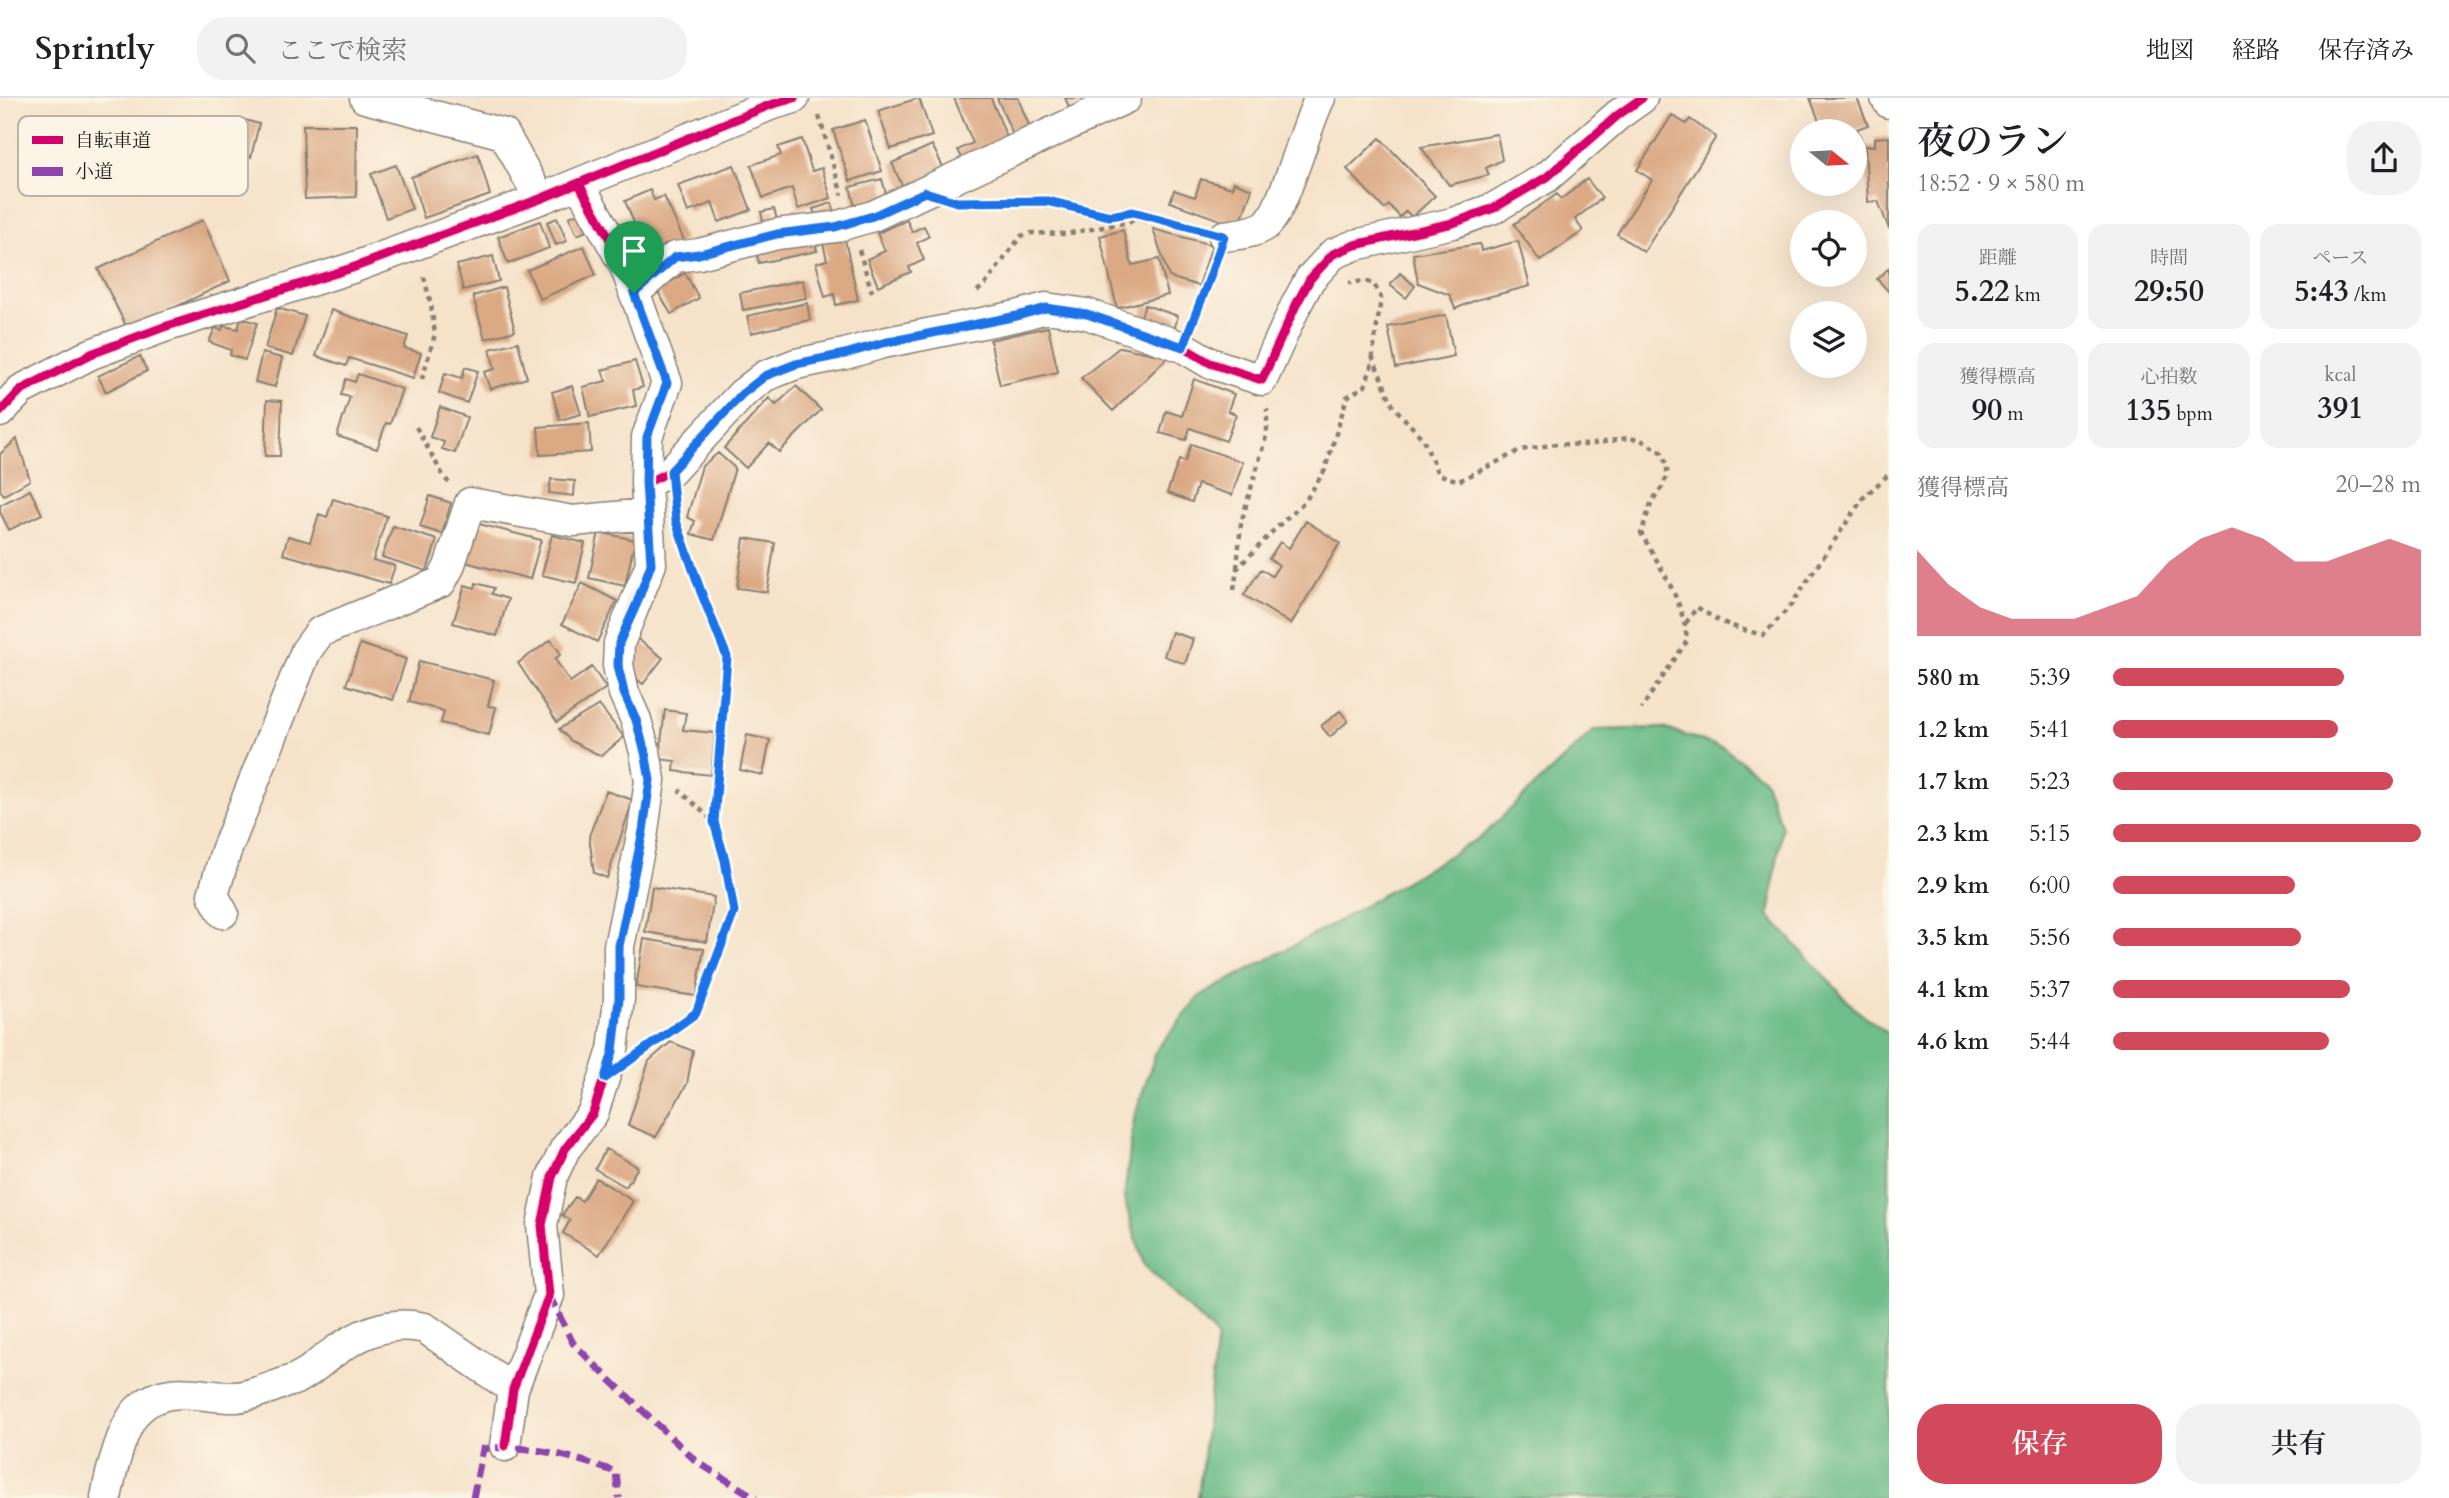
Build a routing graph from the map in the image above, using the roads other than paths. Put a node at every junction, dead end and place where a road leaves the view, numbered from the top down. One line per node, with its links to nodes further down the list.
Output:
1 (365, 98): 9 (street)
2 (1126, 98): 11 (street)
3 (1320, 98): 10 (street)
4 (1642, 98): 13 (street)
5 (1886, 98): 7 (street)
6 (788, 103): 8 (street)
7 (1889, 103)
8 (579, 184): 9 (street); 11 (street)
9 (540, 199): 12 (street)
10 (1224, 236)
11 (634, 293): 13 (street)
12 (0, 412)
13 (646, 482): 14 (street)
14 (647, 514): 15 (street); 16 (street)
15 (223, 913)
16 (513, 1389): 17 (street); 18 (street)
17 (505, 1446)
18 (106, 1498)

